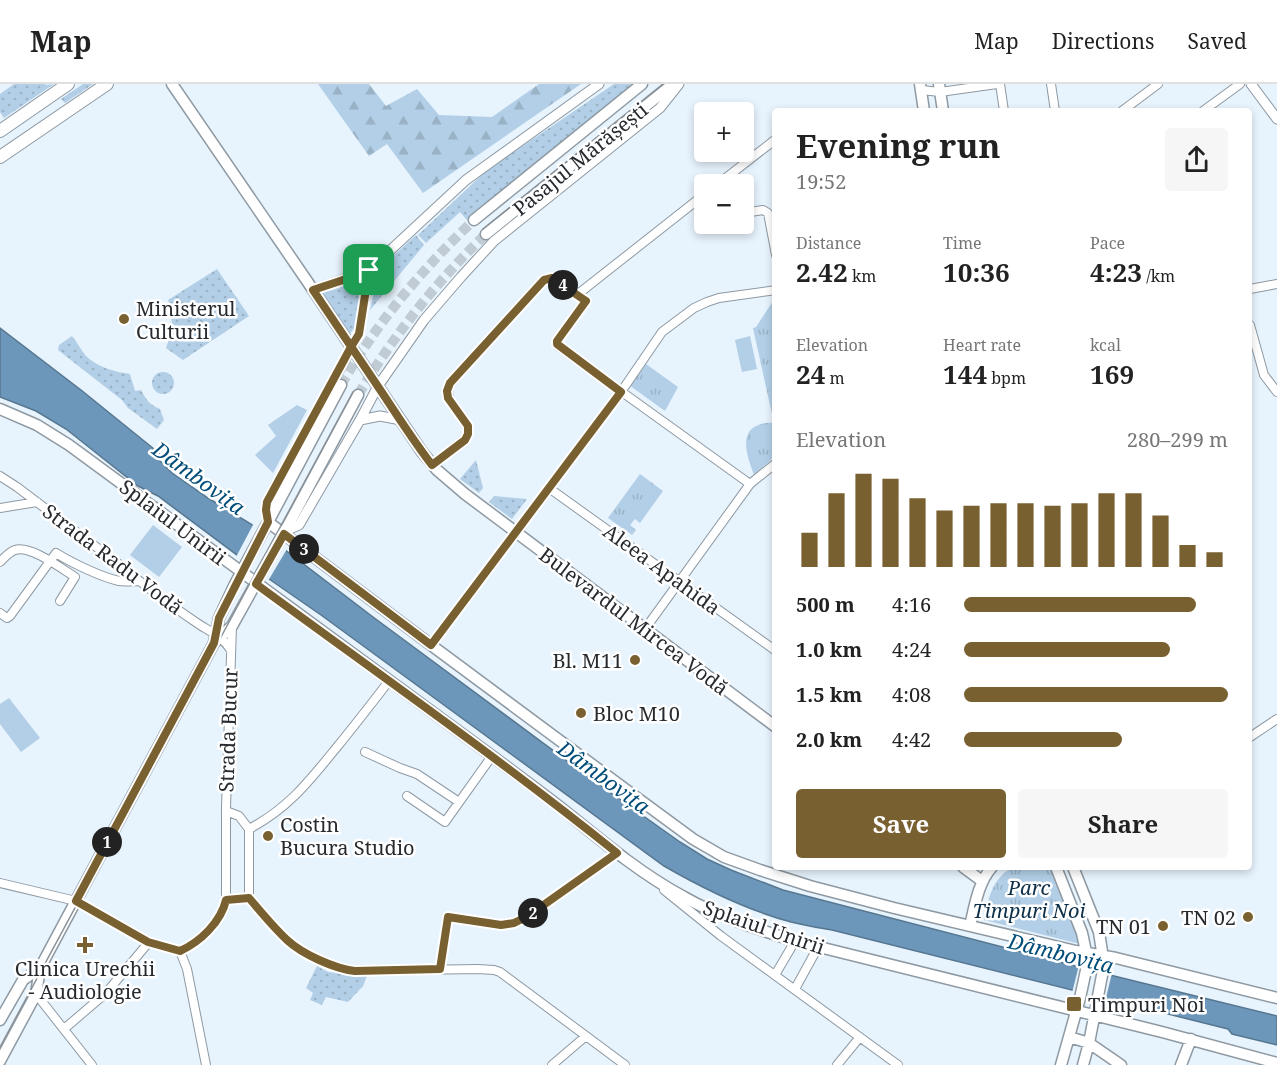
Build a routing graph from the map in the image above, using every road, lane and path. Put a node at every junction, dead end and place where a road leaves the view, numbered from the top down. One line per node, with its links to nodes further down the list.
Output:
1 (68, 84): 22 (main road)
2 (107, 84): 24 (main road)
3 (172, 84): 34 (main road, Bulevardul Mircea Vodă)
4 (599, 84): 31 (street)
5 (642, 84): 28 (main road, Pasajul Mărășești)
6 (673, 84): 29 (main road, Pasajul Mărășești)
7 (679, 84): 40 (street)
8 (998, 84): 14 (street); 17 (street)
9 (1051, 84): 18 (street)
10 (1158, 84): 19 (street)
11 (1240, 84): 20 (street)
12 (1251, 84): 21 (street)
13 (921, 87): 14 (street); 15 (main road)
14 (940, 88): 16 (main road)
15 (924, 108)
16 (943, 108)
17 (1003, 108)
18 (1055, 108)
19 (1126, 108)
20 (1207, 108)
21 (1277, 119)
22 (0, 131)
23 (772, 142): 25 (street)
24 (0, 157)
25 (731, 174)
26 (694, 204): 36 (street)
27 (754, 211): 30 (street)
28 (474, 220)
29 (486, 234)
30 (772, 234)
31 (369, 270): 34 (street); 38 (street)
32 (1277, 284): 33 (street)
33 (1252, 289)
34 (313, 290): 38 (main road, Bulevardul Mircea Vodă)
35 (772, 291): 41 (street)
36 (578, 294): 41 (street); 47 (street)
37 (1252, 332): 42 (street)
38 (351, 347): 40 (main road, Bulevardul Mircea Vodă); 55 (street)
39 (341, 385): 55 (main road)
40 (378, 386): 45 (street); 46 (main road, Bulevardul Mircea Vodă)
41 (621, 392): 50 (street); 51 (street)
42 (1277, 392)
43 (358, 395): 57 (main road)
44 (0, 409): 61 (main road, Splaiul Unirii)
45 (360, 420): 46 (street); 54 (street)
46 (401, 420): 47 (main road, Bulevardul Mircea Vodă)
47 (432, 465): 56 (main road, Bulevardul Mircea Vodă)
48 (772, 466): 50 (street)
49 (0, 476): 52 (street)
50 (750, 484): 64 (street)
51 (549, 488): 56 (street); 64 (street, Aleea Apahida)
52 (37, 502): 53 (street, Strada Radu Vodă); 63 (street, Strada Radu Vodă)
53 (0, 508)
54 (299, 525): 57 (street); 58 (street)
55 (266, 526): 57 (main road); 61 (main road)
56 (516, 532): 68 (main road, Bulevardul Mircea Vodă); 70 (street)
57 (281, 538): 58 (main road); 62 (main road)
58 (303, 549): 70 (main road)
59 (51, 561): 60 (street); 63 (street); 65 (street); 66 (street)
60 (0, 562)
61 (243, 569): 62 (main road, Splaiul Unirii); 69 (main road)
62 (258, 580): 67 (main road); 73 (main road, Splaiul Unirii)
63 (139, 581): 69 (street, Strada Radu Vodă)
64 (680, 582): 68 (street); 71 (street, Aleea Apahida)
65 (60, 601)
66 (0, 613)
67 (232, 626): 69 (main road); 72 (street, Strada Bucur)
68 (645, 629): 75 (main road, Bulevardul Mircea Vodă)
69 (216, 638): 72 (street, Strada Bucur); 93 (main road)
70 (431, 645): 94 (main road)
71 (772, 648)
72 (231, 650): 81 (street, Strada Bucur)
73 (389, 681): 78 (main road, Splaiul Unirii); 82 (street)
74 (1277, 719): 76 (street)
75 (772, 724)
76 (1252, 736)
77 (365, 752): 80 (street)
78 (492, 756): 80 (street); 83 (main road, Splaiul Unirii)
79 (407, 796): 80 (street)
80 (459, 802)
81 (226, 811): 82 (street); 92 (street, Strada Bucur)
82 (249, 829): 91 (street)
83 (617, 853): 84 (main road, Splaiul Unirii); 102 (street)
84 (638, 869): 95 (main road, Splaiul Unirii); 103 (street)
85 (967, 870): 89 (main road)
86 (990, 870): 89 (main road)
87 (1058, 870): 99 (main road)
88 (1074, 870): 100 (main road)
89 (982, 881): 94 (main road)
90 (0, 883): 93 (street)
91 (249, 898): 92 (street); 102 (street)
92 (226, 900): 98 (street)
93 (76, 901): 96 (street); 101 (main road)
94 (970, 926): 99 (main road)
95 (795, 941): 97 (main road, Splaiul Unirii); 103 (street)
96 (148, 942): 98 (street); 110 (street)
97 (818, 947): 104 (street); 107 (main road, Splaiul Unirii)
98 (180, 951): 120 (street)
99 (1087, 953): 100 (main road); 107 (main road)
100 (1103, 955): 106 (main road); 108 (main road)
101 (40, 968): 105 (main road); 109 (main road)
102 (440, 969): 111 (street)
103 (775, 975): 104 (street)
104 (795, 989): 112 (street)
105 (36, 994): 110 (street); 116 (main road)
106 (1277, 998)
107 (1076, 1011): 108 (main road, Splaiul Unirii); 113 (main road)
108 (1094, 1016): 114 (main road, Splaiul Unirii); 115 (main road)
109 (0, 1020)
110 (64, 1029): 119 (street)
111 (586, 1036): 121 (street); 122 (street)
112 (860, 1037): 123 (street); 124 (street)
113 (1069, 1037): 115 (main road); 117 (main road)
114 (1191, 1040): 118 (main road, Splaiul Unirii); 127 (main road)
115 (1089, 1043): 125 (main road); 126 (main road)
116 (0, 1061)
117 (1062, 1062): 125 (main road)
118 (1277, 1063)
119 (92, 1065)
120 (206, 1065)
121 (552, 1065)
122 (625, 1065)
123 (837, 1065)
124 (898, 1065)
125 (1084, 1065)
126 (1120, 1065)
127 (1181, 1065)

